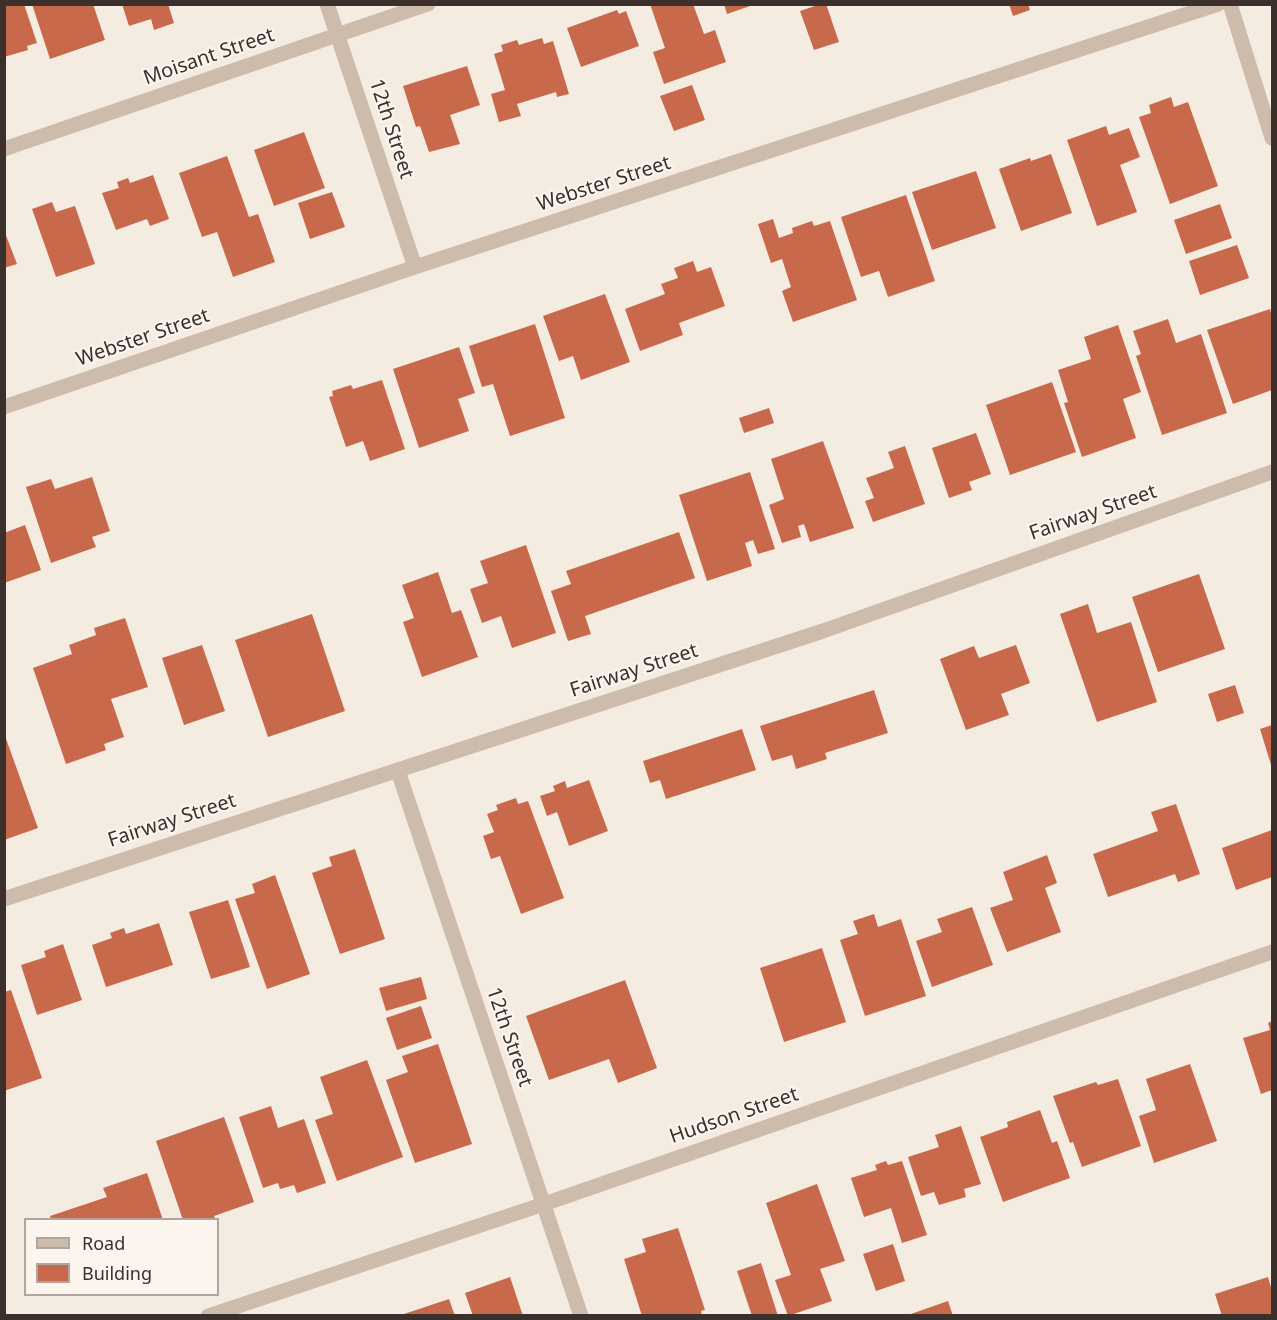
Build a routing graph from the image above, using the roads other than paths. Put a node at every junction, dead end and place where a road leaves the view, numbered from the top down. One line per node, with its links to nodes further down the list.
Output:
1 (327, 4): 5 (street, 12th Street)
2 (428, 4): 5 (street, Moisant Street)
3 (1218, 4): 8 (street, Webster Street)
4 (1230, 4): 6 (street)
5 (338, 35): 7 (street, Moisant Street); 8 (street, 12th Street)
6 (1272, 138)
7 (4, 148)
8 (415, 267): 9 (street, Webster Street)
9 (4, 407)
10 (1272, 472): 11 (street, Fairway Street)
11 (398, 771): 12 (street, Fairway Street); 14 (street, 12th Street)
12 (4, 899)
13 (1272, 952): 14 (street, Hudson Street)
14 (544, 1204): 15 (street, Hudson Street); 16 (street, 12th Street)
15 (208, 1316)
16 (581, 1316)

